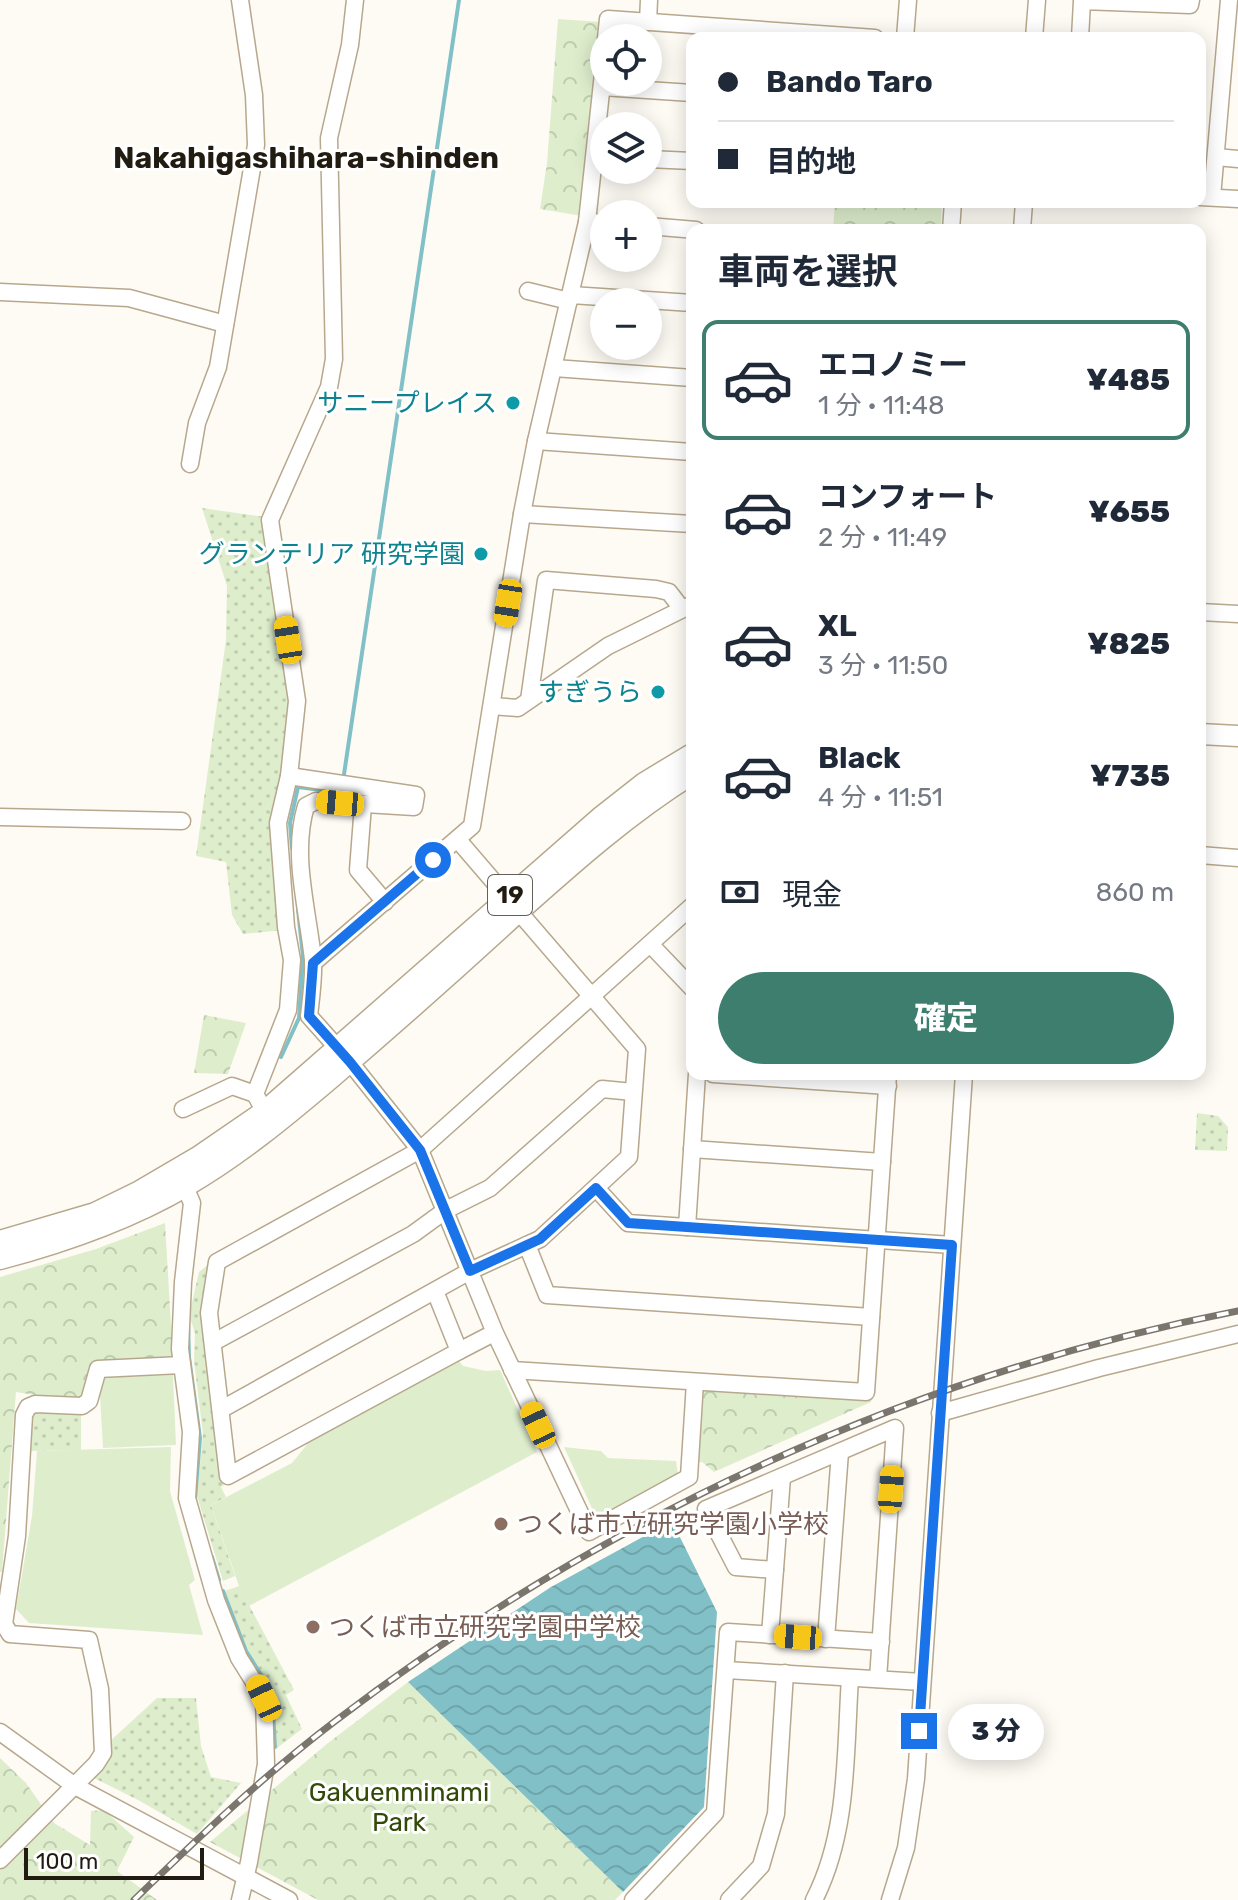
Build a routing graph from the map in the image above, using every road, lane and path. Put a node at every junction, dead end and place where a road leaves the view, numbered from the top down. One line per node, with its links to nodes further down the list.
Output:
1 (240, 0): 30 (street)
2 (355, 0): 47 (street)
3 (649, 0): 8 (street)
4 (908, 0): 11 (street)
5 (1037, 0): 12 (street)
6 (1191, 0): 13 (street)
7 (1229, 0): 14 (street)
8 (648, 22): 9 (street); 10 (street)
9 (607, 24)
10 (790, 32)
11 (905, 32)
12 (1034, 32)
13 (1080, 32)
14 (1232, 45): 17 (street)
15 (662, 91): 16 (street)
16 (686, 93)
17 (1216, 157): 18 (street); 21 (street)
18 (1238, 159)
19 (662, 160): 20 (street)
20 (686, 161)
21 (1206, 197): 22 (street)
22 (1238, 199)
23 (662, 227): 24 (street)
24 (686, 229)
25 (590, 240): 28 (street)
26 (0, 292): 30 (street)
27 (532, 296): 28 (street)
28 (570, 298): 29 (street); 31 (street)
29 (686, 303)
30 (225, 324): 35 (street)
31 (554, 368): 32 (street); 33 (street)
32 (686, 378)
33 (536, 441): 34 (street); 36 (street)
34 (686, 452)
35 (190, 464)
36 (522, 514): 37 (street); 43 (street)
37 (686, 524)
38 (686, 606): 42 (street)
39 (686, 607): 42 (street)
40 (1206, 612): 41 (street)
41 (1238, 614)
42 (529, 700): 43 (street)
43 (492, 706): 52 (street)
44 (1206, 734): 45 (main road)
45 (1238, 736)
46 (686, 758): 56 (main road, 19)
47 (289, 776): 49 (street); 67 (street)
48 (686, 778): 56 (main road, 19)
49 (363, 805): 55 (street); 59 (street)
50 (0, 817): 51 (street)
51 (182, 821)
52 (458, 840): 55 (street); 56 (street)
53 (1206, 855): 54 (street)
54 (1238, 858)
55 (385, 902): 59 (street)
56 (513, 905): 61 (street); 62 (main road, 19)
57 (686, 911): 58 (street)
58 (650, 944): 60 (street); 61 (street)
59 (313, 963): 62 (street)
60 (686, 982)
61 (591, 998): 66 (street); 70 (street)
62 (344, 1055): 67 (main road, 19); 70 (street); 72 (main road, 19)
63 (697, 1080): 69 (street)
64 (888, 1080): 71 (street)
65 (964, 1080): 79 (street)
66 (633, 1092): 73 (street); 74 (street)
67 (260, 1102): 68 (street); 77 (main road, 19)
68 (183, 1109)
69 (692, 1149): 71 (street); 75 (street)
70 (420, 1150): 74 (street); 86 (street)
71 (882, 1162): 76 (street)
72 (185, 1187): 80 (main road, 19); 88 (street)
73 (596, 1188): 75 (street); 78 (street)
74 (446, 1210): 81 (street); 86 (street)
75 (687, 1227): 76 (street)
76 (876, 1240): 79 (street); 83 (street)
77 (0, 1241)
78 (527, 1245): 81 (street); 83 (street)
79 (952, 1245): 92 (street)
80 (0, 1259)
81 (470, 1271): 82 (street); 89 (street)
82 (435, 1291): 87 (street); 91 (street)
83 (871, 1317): 90 (street)
84 (1238, 1334): 92 (street)
85 (488, 1336): 87 (street)
86 (214, 1342): 91 (street)
87 (459, 1351): 91 (street)
88 (182, 1365): 105 (street); 107 (street)
89 (512, 1370): 90 (street); 90 (street)
90 (695, 1382)
91 (222, 1409)
92 (940, 1413): 103 (street)
93 (840, 1452): 94 (street); 97 (street); 98 (street)
94 (782, 1477): 95 (street); 95 (street)
95 (775, 1570): 96 (street)
96 (770, 1635): 97 (street); 99 (street)
97 (826, 1639): 98 (street)
98 (881, 1642): 102 (street)
99 (726, 1670): 100 (street); 110 (street)
100 (785, 1673): 101 (street); 111 (street)
101 (850, 1678): 102 (street); 112 (street)
102 (878, 1679): 103 (street)
103 (922, 1682): 113 (street)
104 (0, 1732): 105 (street)
105 (75, 1786): 106 (street); 107 (street)
106 (0, 1860)
107 (246, 1877): 108 (street); 109 (street)
108 (240, 1900)
109 (289, 1900)
110 (633, 1900)
111 (729, 1900)
112 (814, 1900)
113 (890, 1900)

